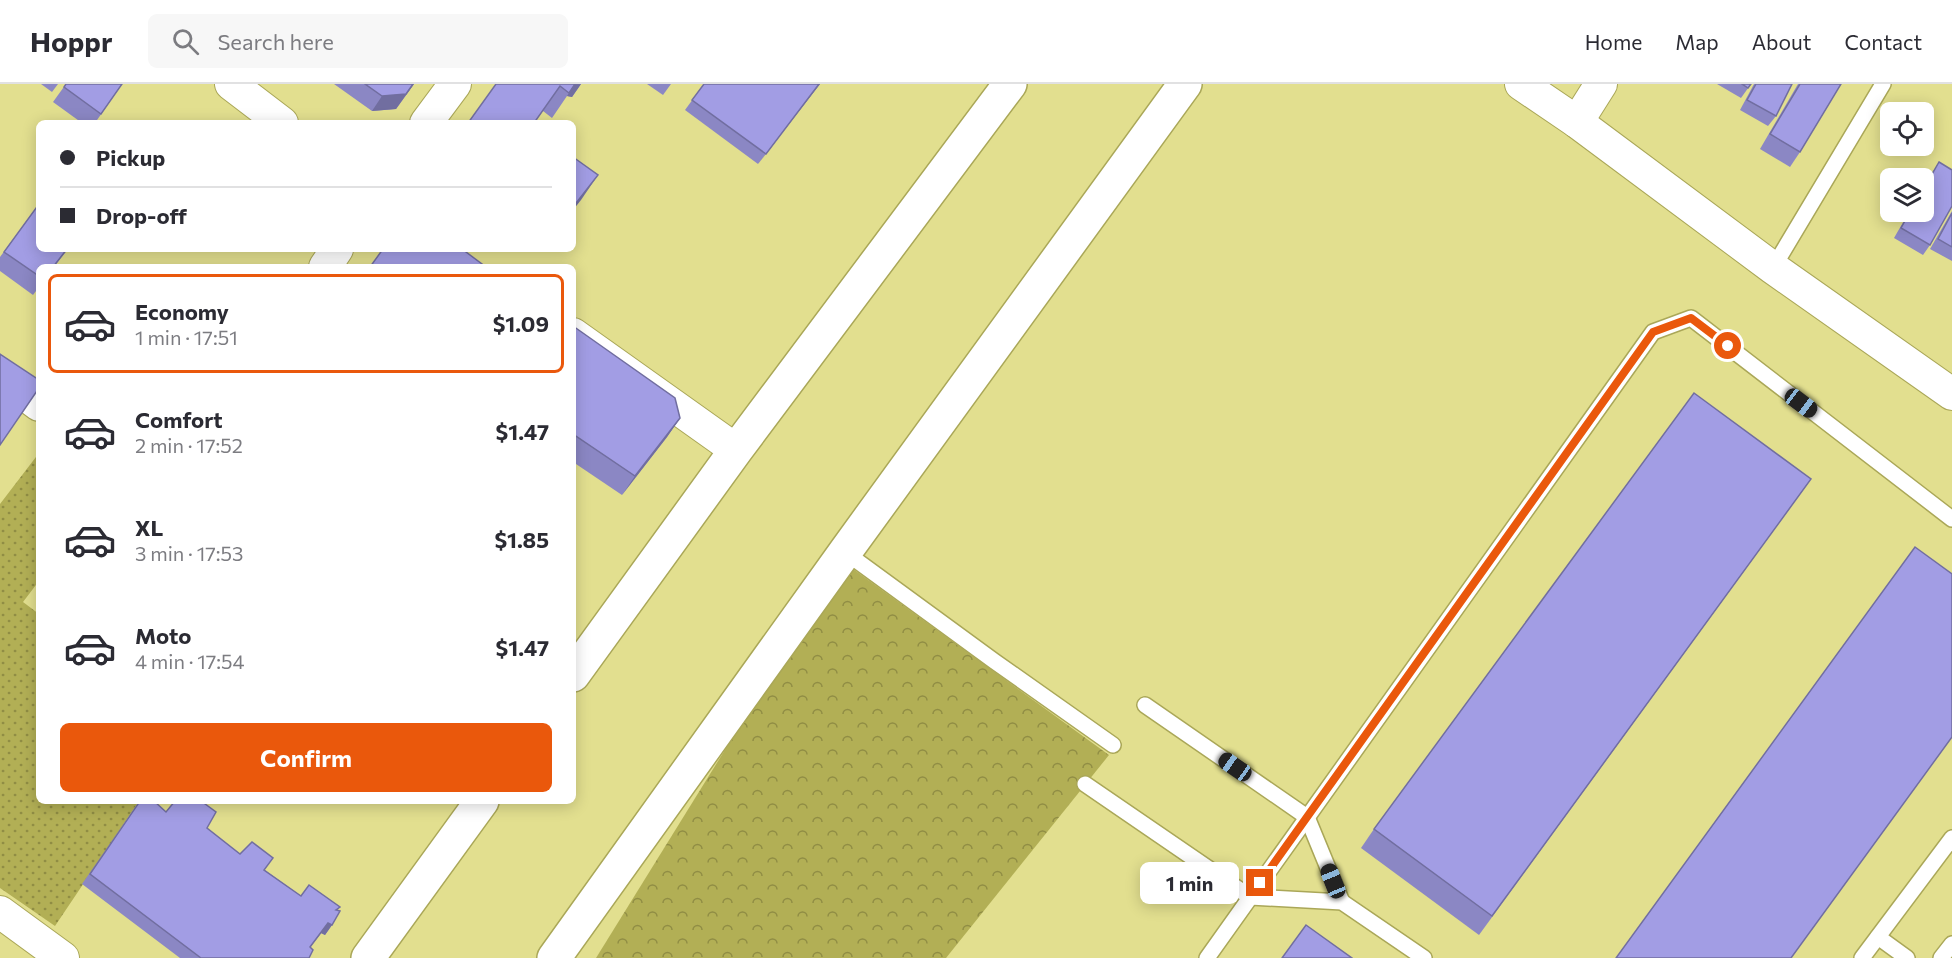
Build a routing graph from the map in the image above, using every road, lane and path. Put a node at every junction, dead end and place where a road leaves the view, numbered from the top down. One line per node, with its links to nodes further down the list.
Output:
1 (231, 84): 8 (street)
2 (455, 84): 9 (street)
3 (1011, 84): 16 (street)
4 (1185, 84): 18 (street)
5 (1521, 84): 10 (street)
6 (1600, 84): 10 (street)
7 (1883, 84): 11 (lane)
8 (278, 120)
9 (428, 120)
10 (1577, 122): 11 (street)
11 (1773, 268): 14 (street)
12 (576, 336): 16 (street)
13 (0, 376): 15 (street)
14 (1952, 394)
15 (36, 403)
16 (736, 450): 19 (street)
17 (1952, 519): 24 (lane)
18 (845, 552): 21 (lane); 33 (street)
19 (576, 671)
20 (1145, 705): 24 (lane)
21 (1113, 744)
22 (1085, 784): 26 (lane)
23 (480, 804): 32 (street)
24 (1307, 817): 26 (lane); 27 (lane)
25 (1952, 838): 29 (lane)
26 (1250, 897): 27 (lane); 34 (lane)
27 (1342, 902): 35 (lane)
28 (0, 912): 31 (street)
29 (1878, 937): 36 (lane); 37 (lane)
30 (1952, 944): 38 (lane)
31 (63, 958)
32 (368, 958)
33 (554, 958)
34 (1207, 958)
35 (1424, 958)
36 (1862, 958)
37 (1907, 958)
38 (1941, 958)

